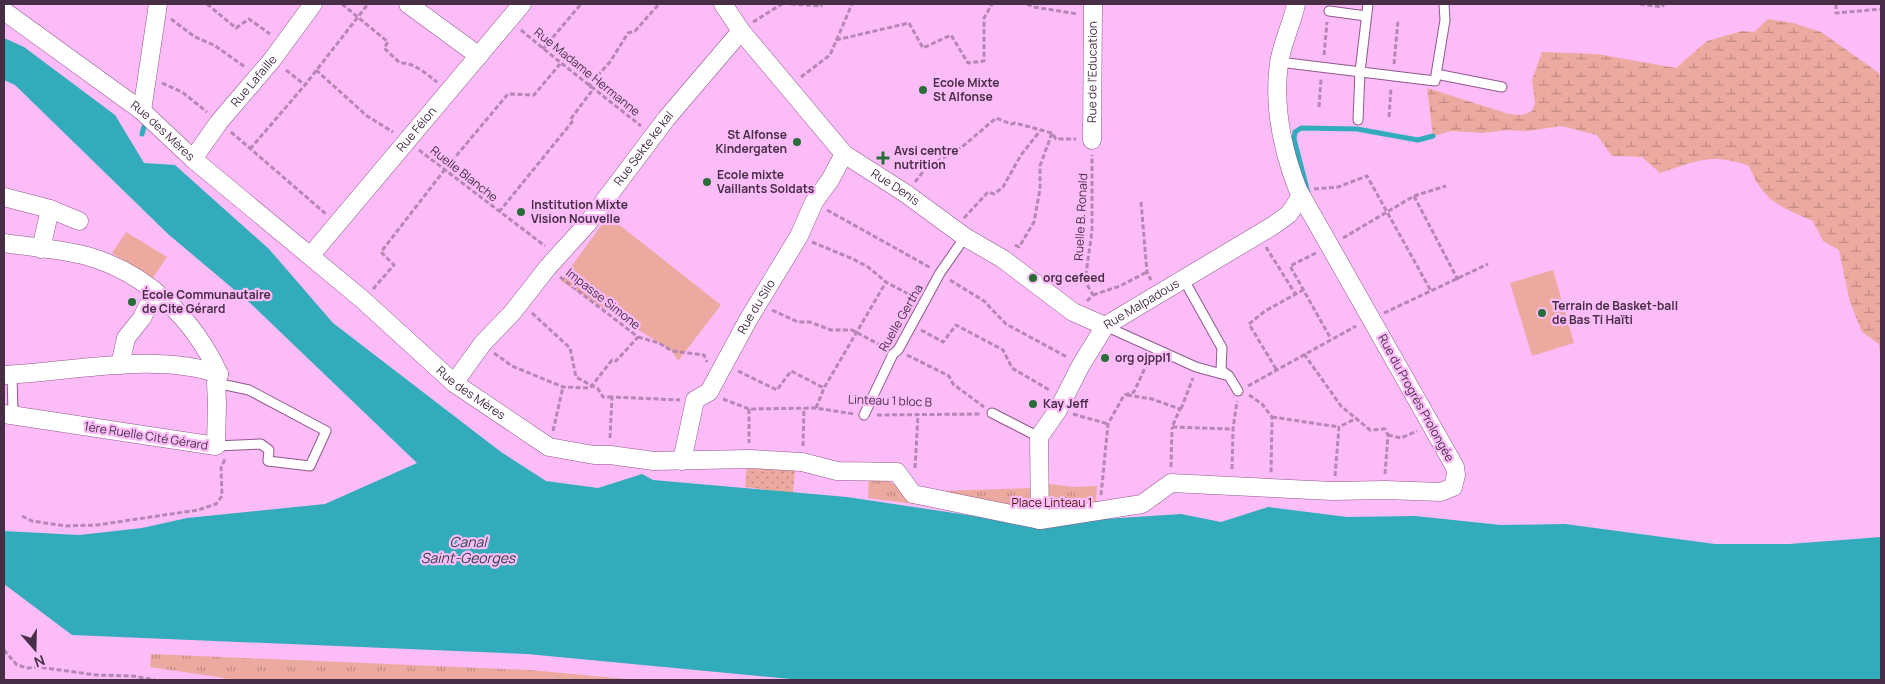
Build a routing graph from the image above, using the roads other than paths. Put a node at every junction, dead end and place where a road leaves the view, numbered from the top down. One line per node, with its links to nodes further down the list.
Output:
1 (313, 4): 23 (street, Rue Lafaille)
2 (408, 4): 14 (street)
3 (522, 4): 14 (street, Rue Félon)
4 (723, 4): 13 (street, Rue Denis)
5 (1296, 4): 15 (street, Rue du Progrès Prolongée)
6 (1368, 4): 12 (lane)
7 (1444, 4): 17 (lane)
8 (159, 7): 19 (street)
9 (1093, 9): 21 (street, Rue de l'Education)
10 (1328, 11): 12 (lane)
11 (4, 12): 19 (street, Rue des Mères)
12 (1366, 16): 16 (lane)
13 (741, 32): 22 (street, Rue Denis); 39 (street, Rue Sekte ke kal)
14 (479, 56): 31 (street, Rue Félon)
15 (1279, 62): 16 (lane); 24 (street, Rue du Progrès Prolongée)
16 (1360, 72): 17 (lane); 20 (lane)
17 (1436, 74): 18 (lane)
18 (1502, 87)
19 (142, 112): 23 (street, Rue des Mères)
20 (1358, 120)
21 (1092, 140)
22 (844, 154): 28 (street, Rue Denis); 46 (street, Rue du Silo)
23 (193, 159): 31 (street, Rue des Mères)
24 (1300, 193): 32 (street, Rue Malpadous); 47 (street, Rue du Progrès Prolongée)
25 (4, 197): 26 (street)
26 (50, 209): 27 (street); 30 (street)
27 (79, 221)
28 (961, 233): 34 (street, Rue Denis); 43 (lane, Ruelle Gertha)
29 (4, 244): 30 (street, 1ère Ruelle Cité Gérard)
30 (41, 249): 33 (street, 1ère Ruelle Cité Gérard)
31 (311, 255): 39 (street, Rue des Mères)
32 (1184, 280): 34 (street, Rue Malpadous); 37 (lane)
33 (155, 291): 35 (street); 38 (street, 1ère Ruelle Cité Gérard)
34 (1106, 326): 37 (lane); 44 (street, Rue Malpadous)
35 (120, 365): 36 (street); 38 (street)
36 (8, 374): 42 (lane)
37 (1229, 376): 40 (lane)
38 (218, 378): 45 (street, 1ère Ruelle Cité Gérard); 45 (lane)
39 (454, 383): 46 (street, Rue des Mères)
40 (1238, 391)
41 (992, 413): 44 (lane)
42 (8, 414): 45 (street, 1ère Ruelle Cité Gérard)
43 (864, 415)
44 (1039, 437): 47 (street)
45 (220, 452)
46 (682, 461): 47 (street, Rue des Mères)
47 (1040, 520)

